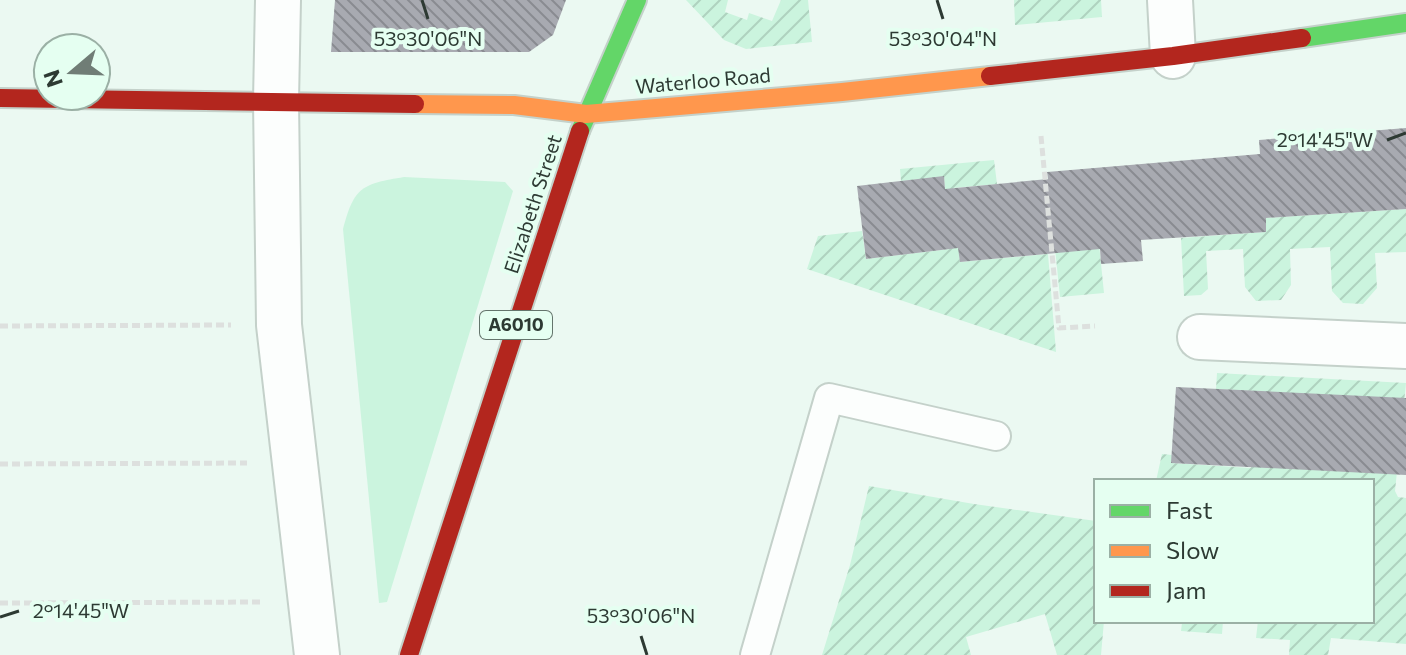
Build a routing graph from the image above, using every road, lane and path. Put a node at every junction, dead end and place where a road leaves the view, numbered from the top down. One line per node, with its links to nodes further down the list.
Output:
1 (278, 0): 7 (street)
2 (637, 0): 8 (main road, Elizabeth Street / A6010)
3 (1170, 0): 5 (street)
4 (1406, 23): 5 (main road, Waterloo Road)
5 (1173, 56): 8 (main road, Waterloo Road)
6 (0, 98): 7 (main road, Waterloo Road)
7 (276, 101): 8 (main road, Waterloo Road); 10 (street)
8 (586, 114): 21 (main road, Elizabeth Street / A6010)
9 (1041, 136): 12 (path)
10 (279, 325): 11 (path); 16 (street)
11 (0, 326)
12 (1095, 326)
13 (1200, 337): 14 (street)
14 (1406, 346)
15 (996, 436): 22 (lane)
16 (293, 463): 17 (path); 18 (street)
17 (0, 464)
18 (309, 601): 19 (path); 20 (street)
19 (0, 603)
20 (317, 655)
21 (409, 655)
22 (755, 655)

